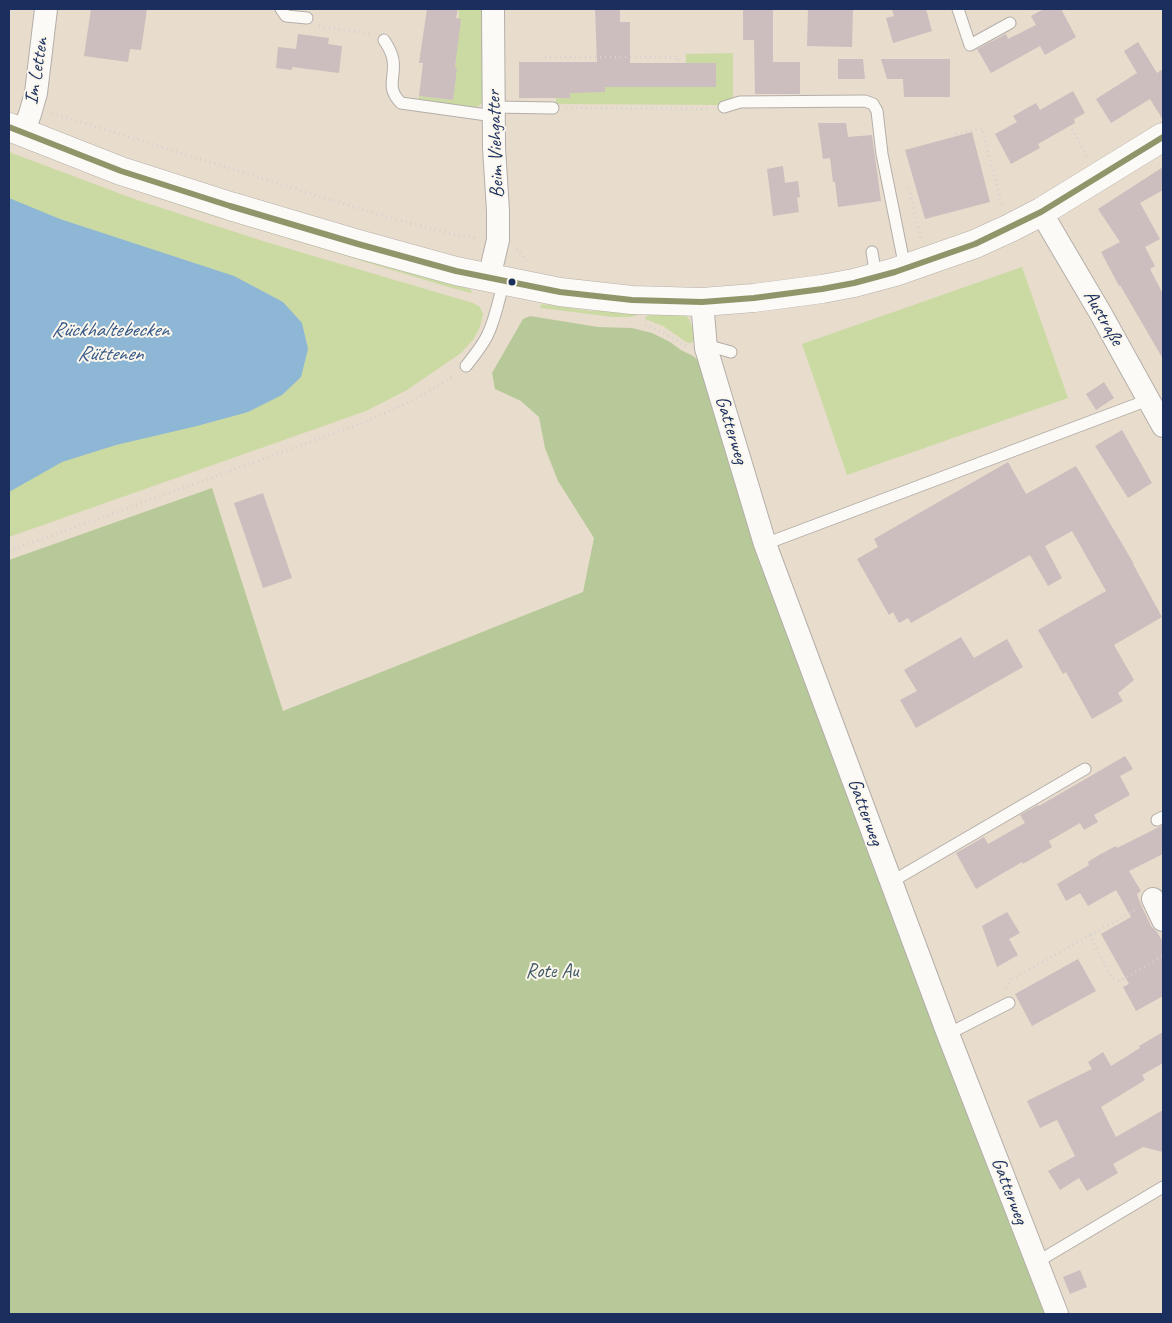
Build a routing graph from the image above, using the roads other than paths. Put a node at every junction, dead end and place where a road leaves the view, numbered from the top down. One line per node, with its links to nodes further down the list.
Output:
1 (46, 9): 11 (street, Im Letten)
2 (281, 9): 5 (lane)
3 (492, 9): 10 (street, Beim Viehgatter)
4 (958, 9): 6 (lane)
5 (307, 18)
6 (1010, 23)
7 (384, 40): 10 (lane)
8 (724, 107): 14 (lane)
9 (553, 108): 10 (lane)
10 (494, 112): 15 (street, Beim Viehgatter)
11 (16, 130): 15 (main road)
12 (1163, 136): 13 (main road)
13 (1041, 212): 14 (main road); 20 (street, Austraße)
14 (905, 269): 16 (main road)
15 (497, 279): 16 (main road); 19 (lane)
16 (702, 302): 17 (street, Gatterweg)
17 (706, 348): 18 (lane); 22 (street, Gatterweg)
18 (731, 352)
19 (466, 366)
20 (1148, 400): 21 (street, Austraße); 22 (lane)
21 (1163, 426)
22 (765, 544): 24 (street, Gatterweg)
23 (1085, 769): 24 (lane)
24 (891, 882): 28 (street, Gatterweg)
25 (1153, 899): 26 (street)
26 (1163, 920)
27 (1009, 1003): 28 (lane)
28 (948, 1034): 30 (street, Gatterweg)
29 (1163, 1187): 30 (lane)
30 (1036, 1262): 31 (street, Gatterweg)
31 (1057, 1314)

